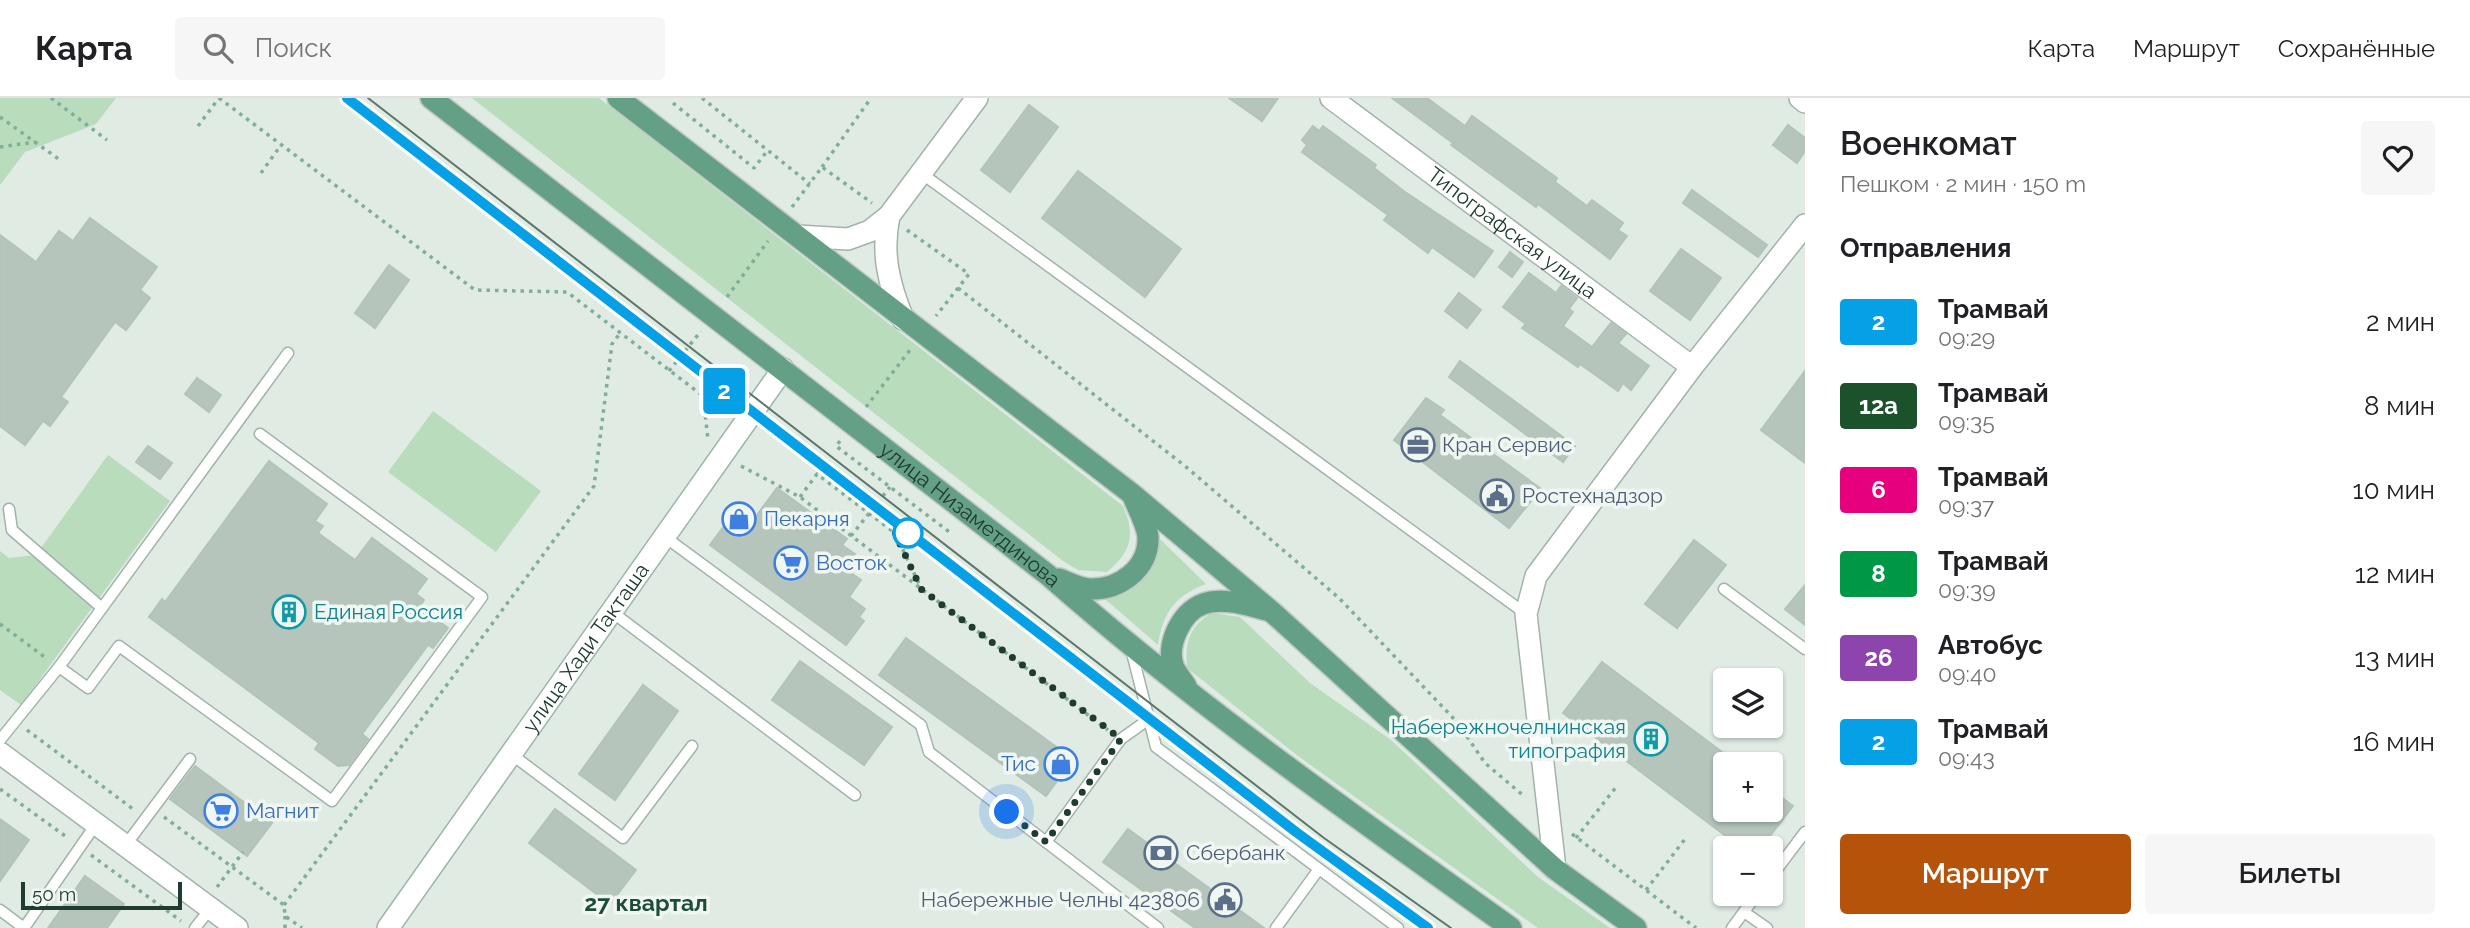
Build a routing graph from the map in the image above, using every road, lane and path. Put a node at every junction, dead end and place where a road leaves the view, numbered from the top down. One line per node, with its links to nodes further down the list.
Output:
1 (51, 98): 16 (path)
2 (219, 98): 15 (path); 18 (path)
3 (430, 98): 14 (main road, улица Низаметдинова)
4 (447, 98): 14 (main road)
5 (618, 98): 30 (main road)
6 (702, 98): 20 (path)
7 (871, 98): 22 (path)
8 (978, 98): 24 (street)
9 (1331, 98): 38 (street, Типографская улица)
10 (1800, 98): 11 (street)
11 (1805, 102)
12 (673, 103): 20 (path)
13 (0, 117): 17 (path)
14 (459, 120): 39 (main road, улица Низаметдинова)
15 (198, 126)
16 (107, 140)
17 (35, 142): 19 (path); 21 (path)
18 (281, 145): 23 (path); 40 (path)
19 (0, 147)
20 (768, 150): 25 (path)
21 (60, 160)
22 (822, 167): 25 (path); 27 (path)
23 (261, 173)
24 (920, 173): 27 (street); 60 (lane)
25 (810, 184): 26 (path)
26 (789, 213)
27 (891, 217): 30 (street); 31 (path); 33 (street)
28 (1805, 225): 38 (street)
29 (773, 233): 32 (path)
30 (797, 236): 33 (main road)
31 (958, 288): 34 (path); 78 (path)
32 (727, 297)
33 (904, 319): 47 (main road)
34 (930, 324)
35 (703, 329): 40 (path)
36 (915, 344): 41 (path)
37 (288, 353): 57 (lane)
38 (1692, 367): 60 (street)
39 (783, 369): 53 (street, улица Хади Такташа); 54 (main road, улица Низаметдинова)
40 (669, 370): 44 (path)
41 (866, 407)
42 (260, 435): 64 (lane)
43 (842, 438): 46 (path)
44 (712, 443)
45 (742, 464): 48 (path)
46 (890, 486): 50 (path); 51 (path)
47 (1132, 494): 54 (main road); 59 (main road)
48 (800, 497): 50 (path); 52 (path)
49 (9, 509): 57 (lane)
50 (869, 513): 52 (path); 55 (path)
51 (952, 534)
52 (852, 536): 55 (path)
53 (665, 537): 58 (street, улица Хади Такташа); 83 (lane)
54 (1048, 575): 62 (main road, улица Низаметдинова)
55 (921, 589): 67 (path)
56 (1724, 589): 63 (lane)
57 (102, 608): 64 (lane)
58 (612, 612): 71 (street, улица Хади Такташа); 77 (lane)
59 (1272, 612): 65 (main road); 89 (main road)
60 (1526, 614): 78 (street)
61 (0, 624): 64 (path)
62 (1131, 649): 65 (main road, улица Низаметдинова); 66 (lane)
63 (1805, 649)
64 (59, 667): 68 (lane)
65 (1192, 696): 104 (main road, улица Низаметдинова)
66 (1149, 719): 67 (lane); 88 (lane)
67 (1121, 739): 83 (lane)
68 (0, 740)
69 (692, 746): 71 (lane)
70 (0, 753): 79 (street)
71 (512, 754): 100 (street, улица Хади Такташа)
72 (190, 759): 85 (lane)
73 (366, 780): 74 (path)
74 (372, 785)
75 (1617, 786): 81 (path)
76 (0, 789): 84 (path)
77 (855, 795)
78 (1548, 816): 81 (path); 89 (street)
79 (96, 824): 84 (lane); 85 (street)
80 (1805, 832): 87 (lane)
81 (1576, 838): 90 (path)
82 (1685, 839): 90 (path)
83 (1046, 842): 101 (lane)
84 (79, 846): 96 (lane); 97 (path)
85 (125, 846): 91 (street)
86 (243, 852): 91 (path)
87 (1783, 861)
88 (1319, 869): 102 (lane); 103 (lane)
89 (1555, 869): 105 (main road)
90 (1646, 890): 106 (path)
91 (207, 906): 97 (lane); 98 (street)
92 (1749, 906): 94 (lane)
93 (0, 910): 96 (lane)
94 (1744, 912): 107 (lane); 108 (lane)
95 (285, 916): 99 (path)
96 (24, 928)
97 (193, 928)
98 (237, 928)
99 (285, 928)
100 (388, 928)
101 (1158, 928)
102 (1276, 928)
103 (1398, 928)
104 (1511, 928)
105 (1636, 928)
106 (1696, 928)
107 (1732, 928)
108 (1768, 928)

